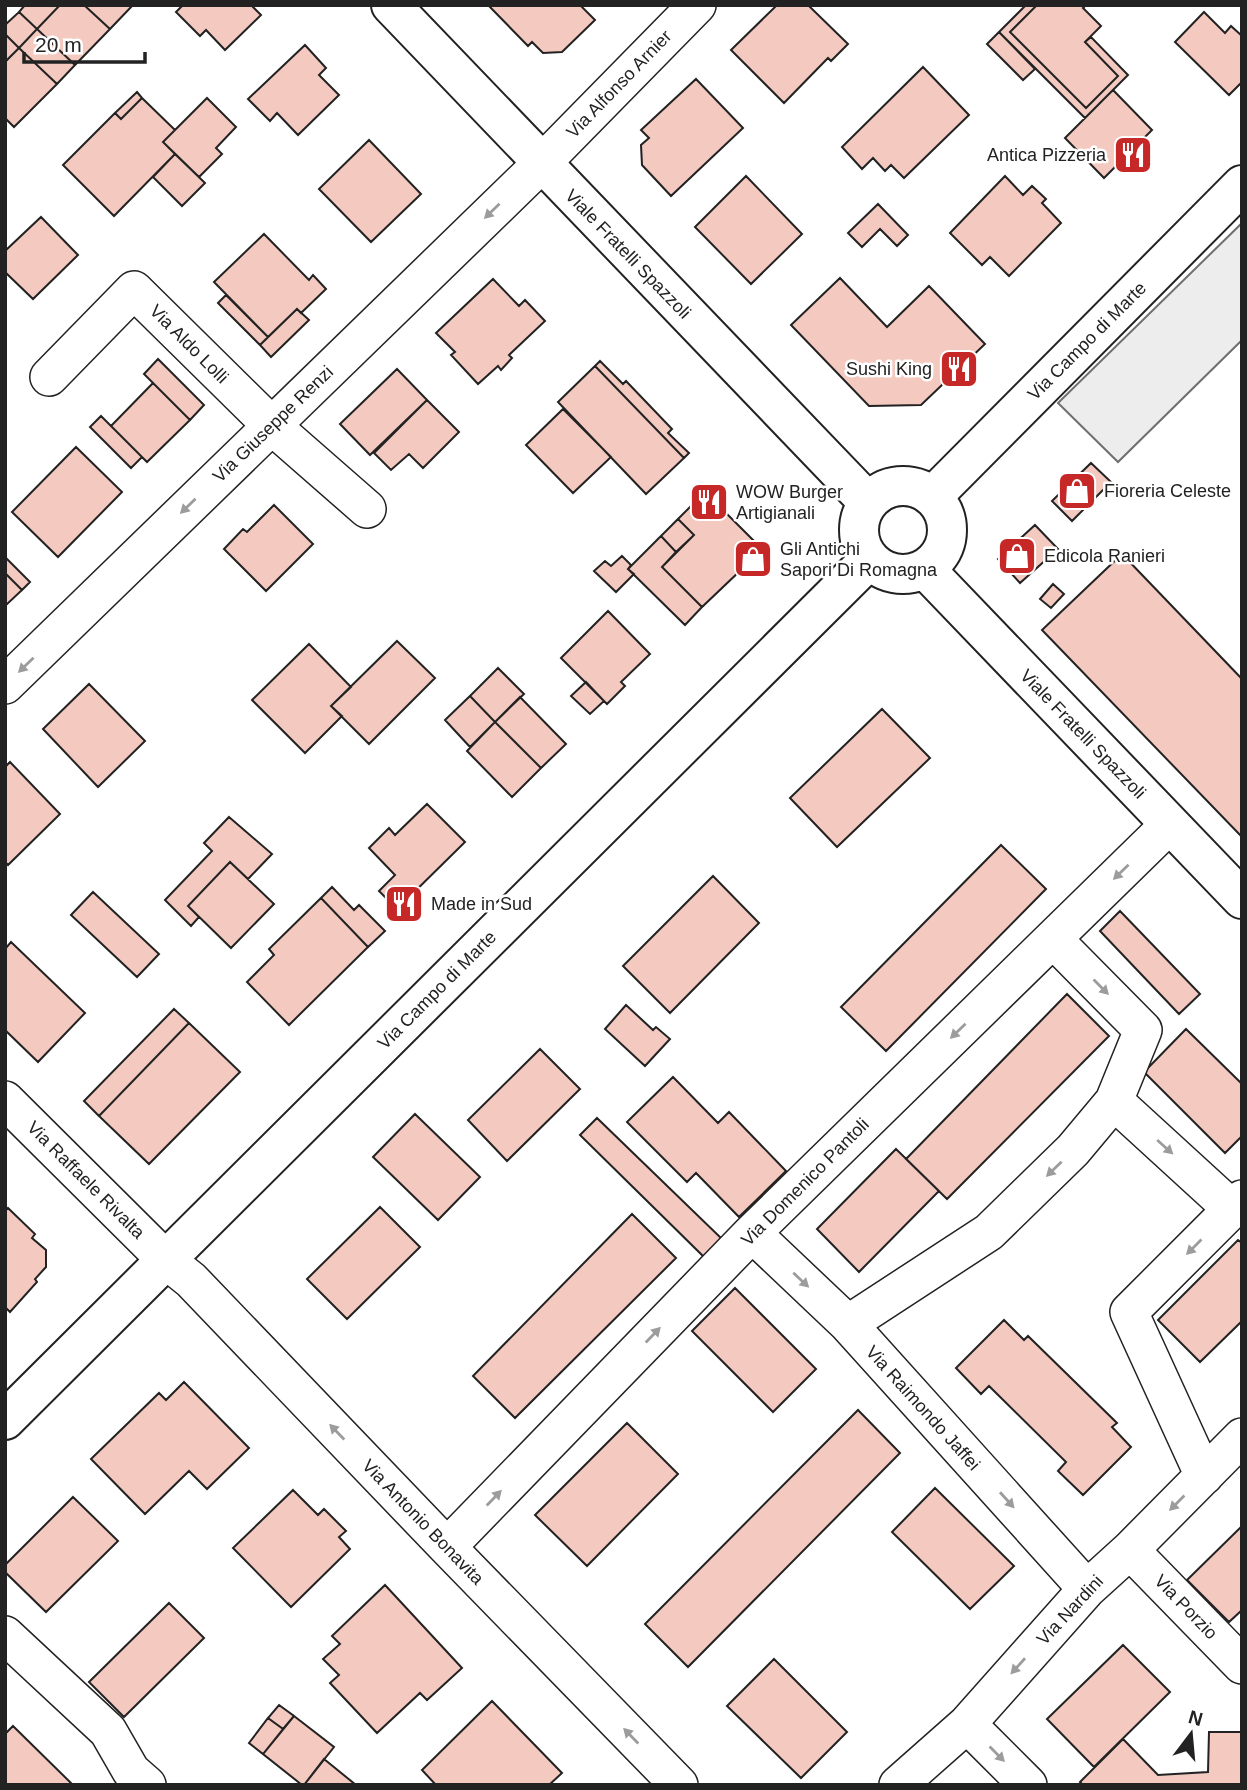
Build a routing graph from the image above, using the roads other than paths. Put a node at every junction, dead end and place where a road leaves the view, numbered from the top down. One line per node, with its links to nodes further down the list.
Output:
1 (391, 5): 3 (main road, Viale Fratelli Spazzoli)
2 (697, 5): 3 (street, Via Alfonso Arnier)
3 (541, 164): 6 (street, Via Giuseppe Renzi, one-way to 6); 8 (main road, Viale Fratelli Spazzoli)
4 (1242, 185): 7 (main road, Via Campo di Marte)
5 (49, 377): 6 (street, Via Aldo Lolli)
6 (271, 425): 9 (street); 12 (street, Via Giuseppe Renzi, one-way to 12)
7 (933, 496): 8 (main road); 11 (main road)
8 (867, 501): 10 (main road)
9 (367, 509)
10 (869, 560): 11 (main road); 20 (main road, Via Campo di Marte)
11 (925, 569): 13 (main road, Viale Fratelli Spazzoli)
12 (5, 685)
13 (1170, 824): 14 (main road, Viale Fratelli Spazzoli); 15 (street, Via Domenico Pantoli, one-way to 15)
14 (1242, 899)
15 (1053, 939): 17 (street, one-way to 17); 19 (street, Via Domenico Pantoli, one-way to 19)
16 (5, 1100): 20 (street, Via Raffaele Rivalta)
17 (1114, 1101): 18 (street, one-way to 18); 21 (street, one-way to 21)
18 (1237, 1204): 24 (street, one-way to 24)
19 (752, 1233): 21 (street, Via Raimondo Jaffei, one-way to 21); 25 (street, Via Domenico Pantoli, one-way to 19)
20 (166, 1260): 22 (main road, Via Campo di Marte); 25 (street, Via Antonio Bonavita, one-way to 20)
21 (848, 1324): 27 (street, Via Raimondo Jaffei, one-way to 27)
22 (5, 1420)
23 (1242, 1437): 24 (street, Via Nardini)
24 (1203, 1476): 26 (street, Via Nardini, one-way to 26)
25 (447, 1547): 32 (street, Via Antonio Bonavita, one-way to 25)
26 (1130, 1550): 27 (street, Via Nardini); 29 (street, Via Porzio)
27 (1087, 1589): 30 (street, Via Nardini, one-way to 30)
28 (5, 1635): 31 (street)
29 (1242, 1665)
30 (967, 1724): 33 (street, Via Nardini); 34 (street, one-way to 34)
31 (147, 1785)
32 (679, 1785)
33 (898, 1785)
34 (1028, 1785)

